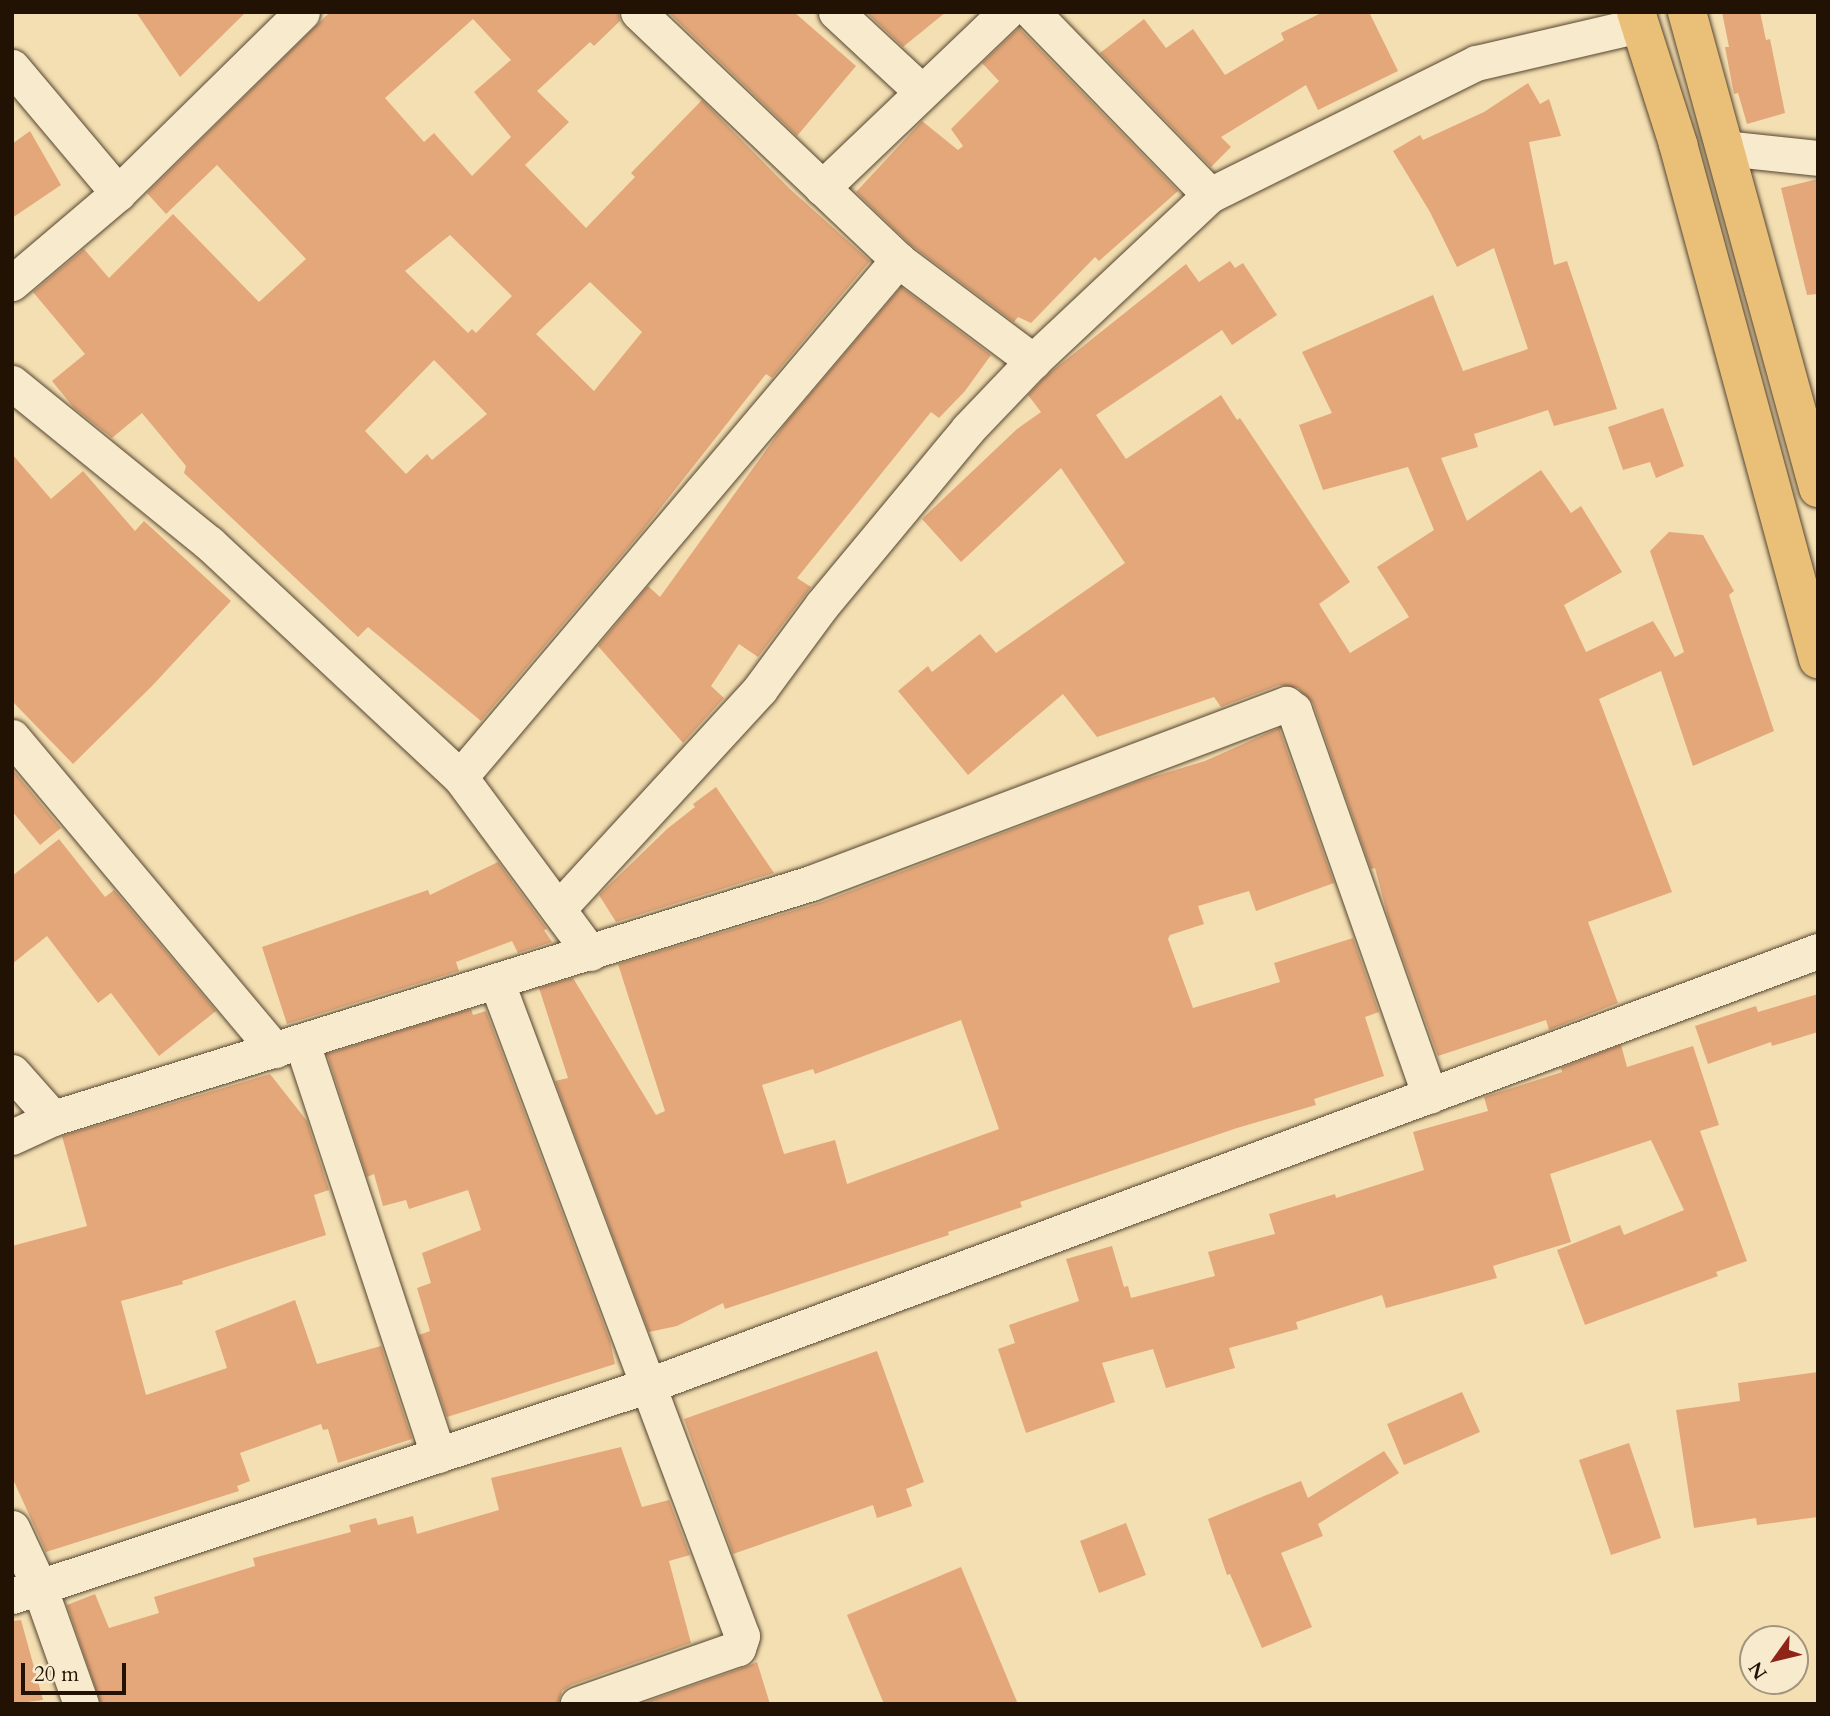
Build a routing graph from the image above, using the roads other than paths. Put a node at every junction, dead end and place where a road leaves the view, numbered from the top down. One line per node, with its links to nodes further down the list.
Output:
1 (302, 12): 13 (street)
2 (638, 12): 12 (street)
3 (836, 12): 9 (street)
4 (1006, 12): 9 (street)
5 (1032, 12): 14 (street)
6 (1687, 12): 10 (main road)
7 (1638, 18): 14 (street); 20 (main road)
8 (12, 67): 13 (street)
9 (922, 92): 12 (street)
10 (1724, 148): 11 (street); 19 (main road)
11 (1818, 158)
12 (822, 188): 15 (street)
13 (118, 193): 16 (street)
14 (1210, 195): 17 (street)
15 (898, 260): 17 (street); 22 (street)
16 (12, 283)
17 (1033, 361): 23 (street)
18 (12, 383): 22 (street)
19 (1818, 488)
20 (1818, 659)
21 (12, 737): 27 (street)
22 (460, 777): 23 (street)
23 (558, 909): 25 (street)
24 (1818, 951): 29 (street)
25 (590, 953): 26 (street); 29 (street)
26 (497, 983): 27 (street); 32 (street)
27 (289, 1046): 30 (street); 33 (street)
28 (12, 1072): 30 (street)
29 (1430, 1096): 32 (street)
30 (53, 1118): 31 (street)
31 (12, 1137)
32 (649, 1385): 33 (street); 37 (street)
33 (438, 1455): 35 (street)
34 (12, 1528): 35 (street)
35 (26, 1591): 36 (street)
36 (81, 1704)
37 (578, 1704)

